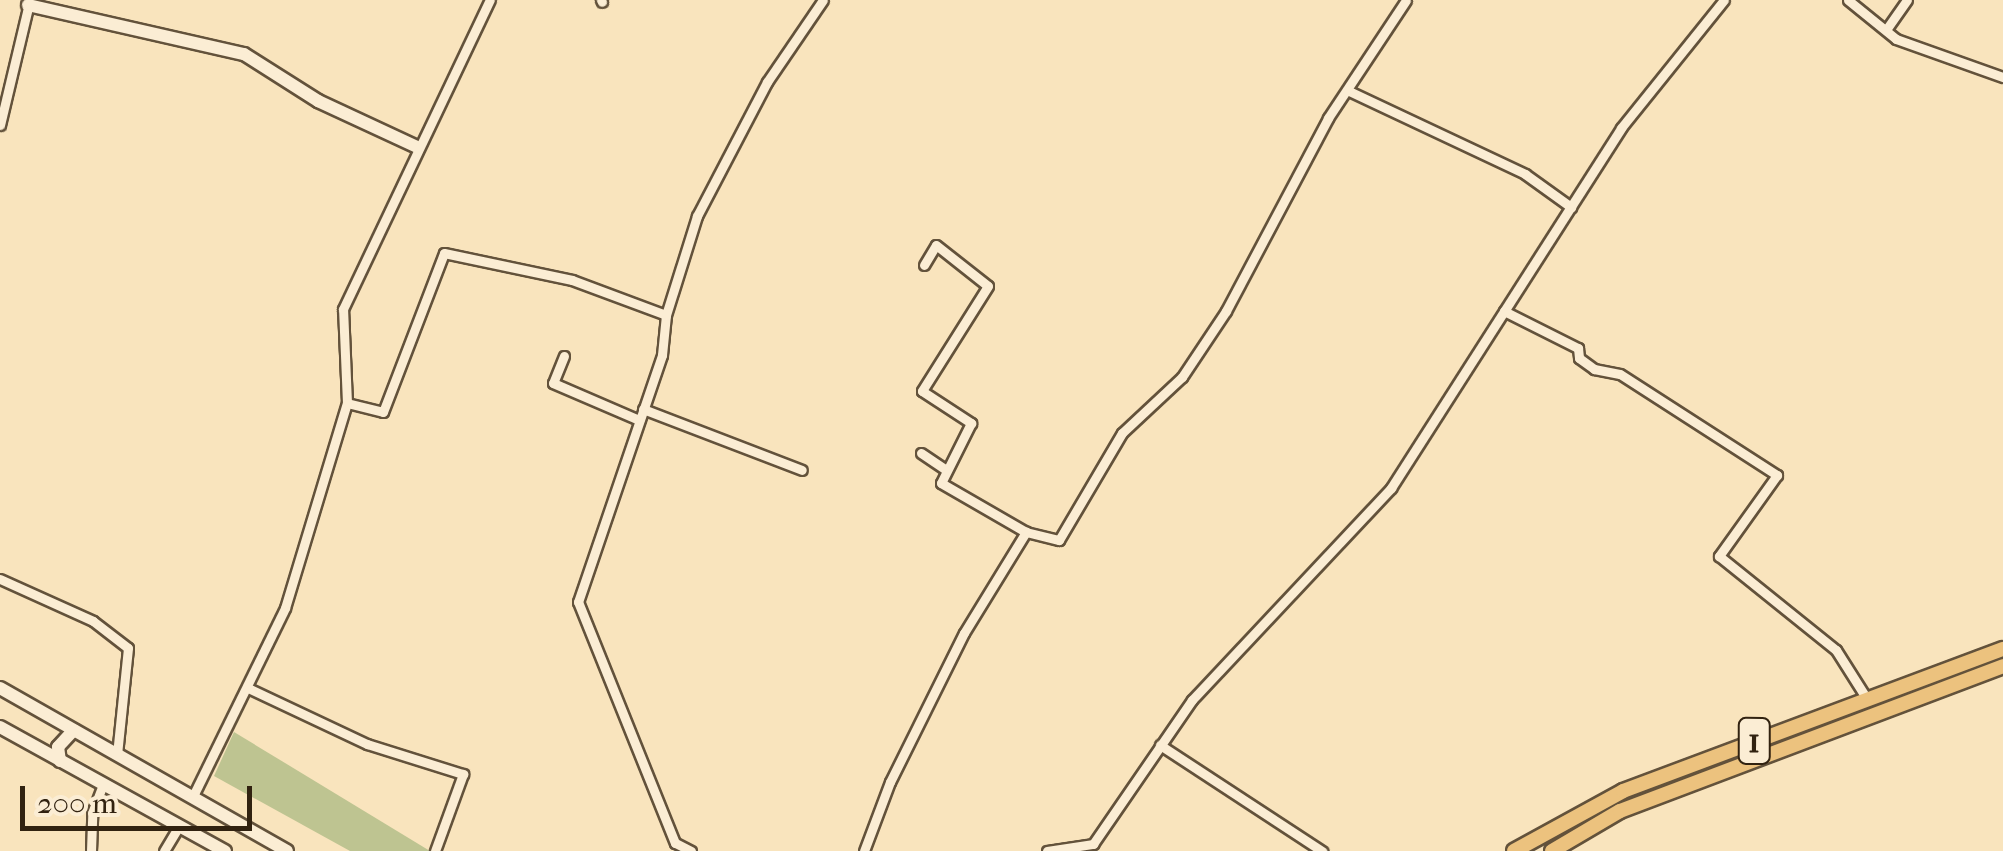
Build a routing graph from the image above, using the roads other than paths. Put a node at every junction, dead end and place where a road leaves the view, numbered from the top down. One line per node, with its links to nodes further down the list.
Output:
1 (490, 0): 12 (street)
2 (823, 0): 16 (street)
3 (1406, 0): 10 (street)
4 (1848, 0): 8 (street)
5 (1907, 0): 8 (street)
6 (1719, 1): 13 (street)
7 (29, 2): 11 (street); 12 (main road)
8 (1888, 26): 9 (street)
9 (2003, 78)
10 (1350, 91): 13 (street); 23 (street)
11 (0, 125)
12 (417, 147): 18 (street)
13 (1571, 207): 15 (street)
14 (924, 265): 22 (street)
15 (1504, 311): 30 (street); 34 (street)
16 (666, 315): 18 (street); 19 (street)
17 (564, 356): 19 (street)
18 (347, 403): 29 (street)
19 (641, 415): 21 (street); 45 (street)
20 (921, 454): 22 (street)
21 (802, 470)
22 (946, 470): 23 (street)
23 (1026, 532): 46 (street)
24 (0, 579): 35 (street)
25 (2003, 648): 27 (main road, 1)
26 (2003, 666): 31 (main road, 1)
27 (1900, 686): 30 (main road, 1); 31 (main road)
28 (0, 688): 33 (main road)
29 (248, 688): 38 (street); 44 (street)
30 (1867, 699): 49 (main road, 1)
31 (1904, 702): 50 (main road, 1)
32 (0, 727): 36 (main road)
33 (74, 730): 35 (main road); 36 (main road)
34 (1160, 745): 47 (street); 48 (street)
35 (117, 754): 38 (main road)
36 (60, 762): 37 (main road)
37 (103, 785): 39 (main road); 40 (street)
38 (193, 796): 43 (main road)
39 (179, 826): 41 (street); 42 (main road)
40 (90, 851)
41 (164, 851)
42 (225, 851)
43 (286, 851)
44 (435, 851)
45 (691, 851)
46 (864, 851)
47 (1046, 851)
48 (1322, 851)
49 (1514, 851)
50 (1552, 851)

